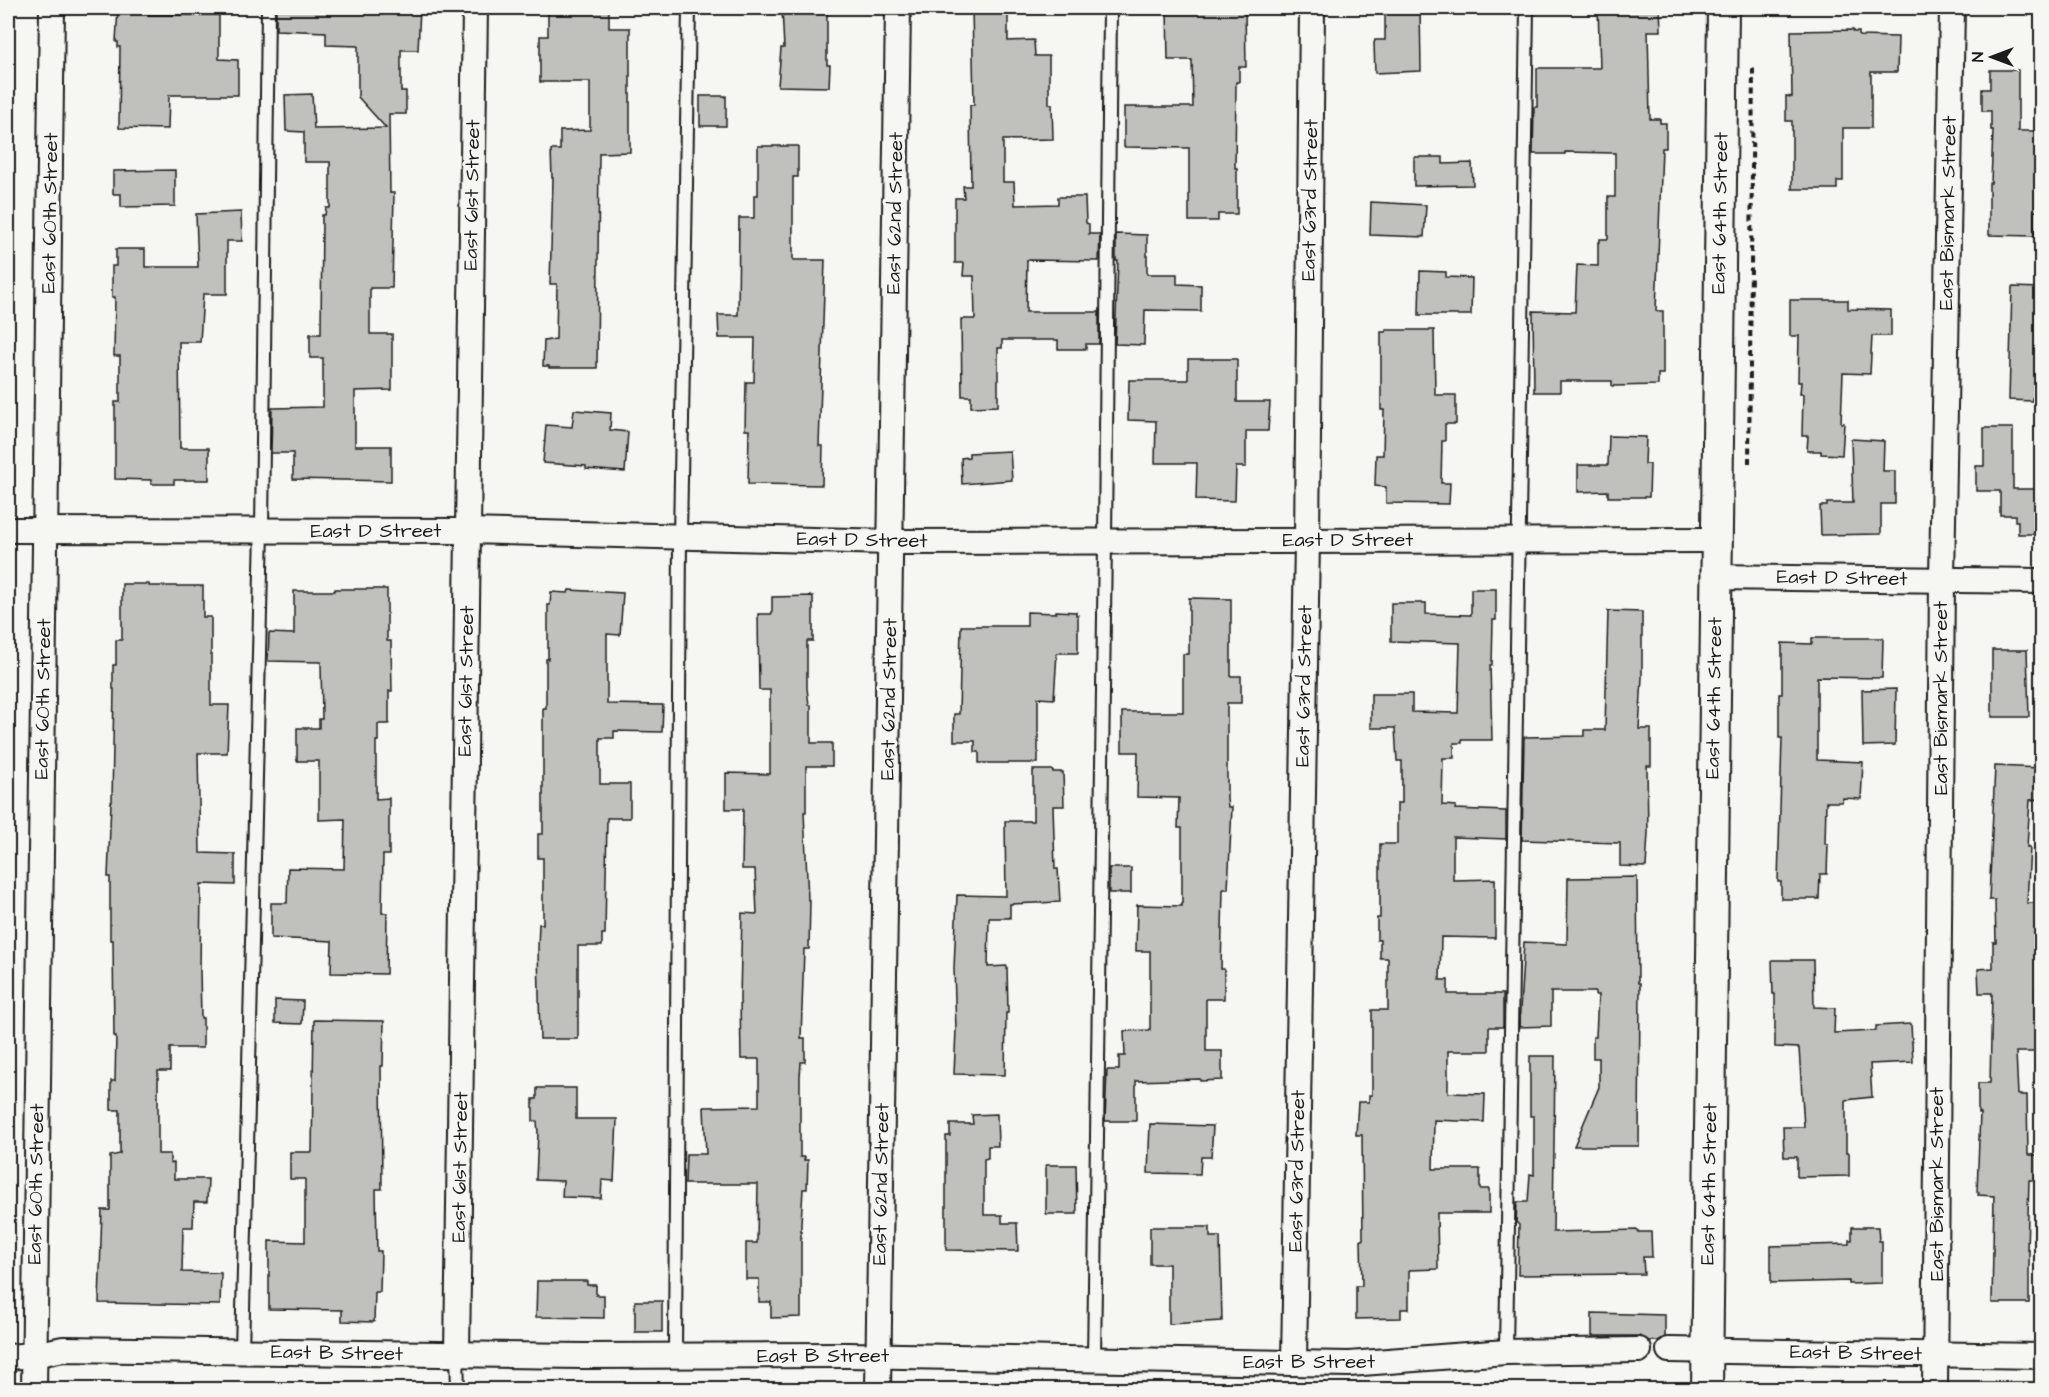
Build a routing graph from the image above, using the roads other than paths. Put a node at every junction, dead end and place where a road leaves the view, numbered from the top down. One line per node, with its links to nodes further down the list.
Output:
1 (52, 8): 11 (street, East 60th Street)
2 (268, 8): 13 (lane)
3 (475, 8): 14 (street, East 61st Street)
4 (689, 8): 15 (lane)
5 (898, 8): 20 (street, East 62nd Street)
6 (1110, 8): 19 (lane)
7 (1312, 8): 16 (street, East 63rd Street)
8 (1527, 8): 17 (lane)
9 (1723, 8): 18 (street, East 64th Street)
10 (1952, 8): 22 (street, East Bismark Street)
11 (46, 529): 12 (street, East D Street); 13 (street, East D Street); 31 (street, East 60th Street)
12 (8, 530)
13 (262, 530): 14 (street, East D Street); 27 (lane)
14 (468, 531): 15 (street, East D Street); 29 (street, East 61st Street)
15 (680, 537): 20 (street, East D Street); 32 (lane)
16 (1307, 540): 17 (street, East D Street); 19 (street, East D Street); 37 (street, East 63rd Street)
17 (1520, 540): 18 (street, East D Street); 28 (lane)
18 (1716, 540): 21 (street, East 64th Street)
19 (1105, 541): 20 (street, East D Street); 36 (lane)
20 (891, 542): 33 (street, East 62nd Street)
21 (1715, 577): 22 (street, East D Street); 26 (street, East 64th Street)
22 (1942, 579): 23 (street, East D Street); 30 (street, East Bismark Street)
23 (2042, 581)
24 (1639, 1350): 28 (street, East B Street)
25 (1670, 1350): 26 (street, East B Street)
26 (1707, 1351): 30 (street, East B Street); 41 (street, East 64th Street)
27 (242, 1352): 29 (street, East B Street); 31 (street, East B Street)
28 (1506, 1352): 37 (street, East B Street)
29 (457, 1354): 32 (street, East B Street); 39 (lane)
30 (1936, 1354): 34 (street, East B Street); 42 (street, East Bismark Street)
31 (34, 1355): 35 (street, East B Street); 38 (street, East 60th Street)
32 (675, 1356): 33 (street, East B Street)
33 (879, 1356): 36 (street, East B Street); 40 (street, East 62nd Street)
34 (2042, 1356)
35 (8, 1357)
36 (1094, 1360): 37 (street, East B Street)
37 (1294, 1364)
38 (34, 1389)
39 (458, 1389)
40 (878, 1389)
41 (1707, 1389)
42 (1935, 1389)

